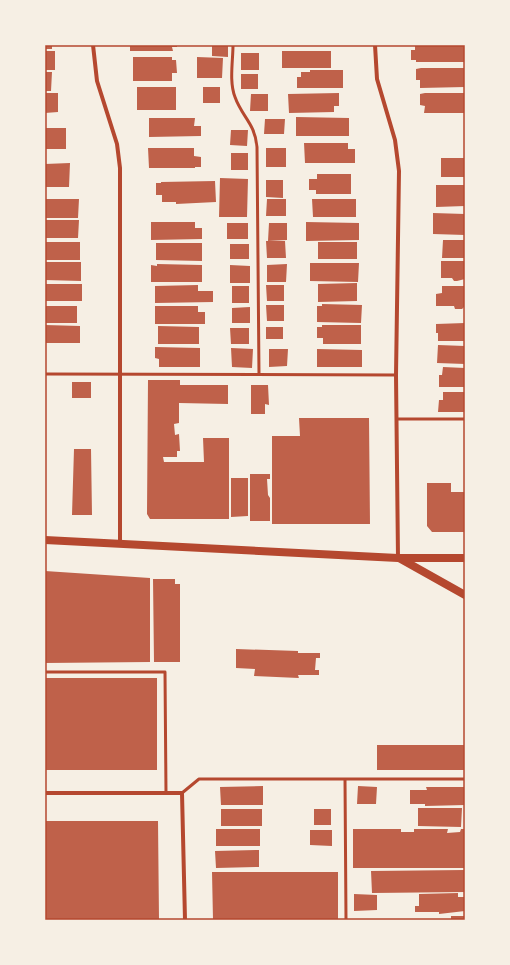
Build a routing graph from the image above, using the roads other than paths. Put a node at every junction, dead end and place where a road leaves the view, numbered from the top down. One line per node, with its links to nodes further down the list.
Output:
1 (93, 45): 5 (street)
2 (233, 45): 6 (lane)
3 (375, 45): 7 (street)
4 (45, 374): 5 (lane)
5 (120, 374): 6 (lane); 11 (street)
6 (259, 374): 7 (lane)
7 (396, 375): 8 (street)
8 (397, 419): 9 (lane); 12 (street)
9 (465, 419)
10 (45, 540): 11 (main road)
11 (120, 543): 12 (main road)
12 (398, 558): 13 (main road); 14 (main road)
13 (465, 558)
14 (465, 595)
15 (45, 672): 19 (lane)
16 (345, 779): 17 (lane); 20 (lane); 22 (lane)
17 (465, 779)
18 (45, 793): 19 (street)
19 (166, 793): 20 (street)
20 (182, 793): 21 (street)
21 (185, 920)
22 (346, 920)

